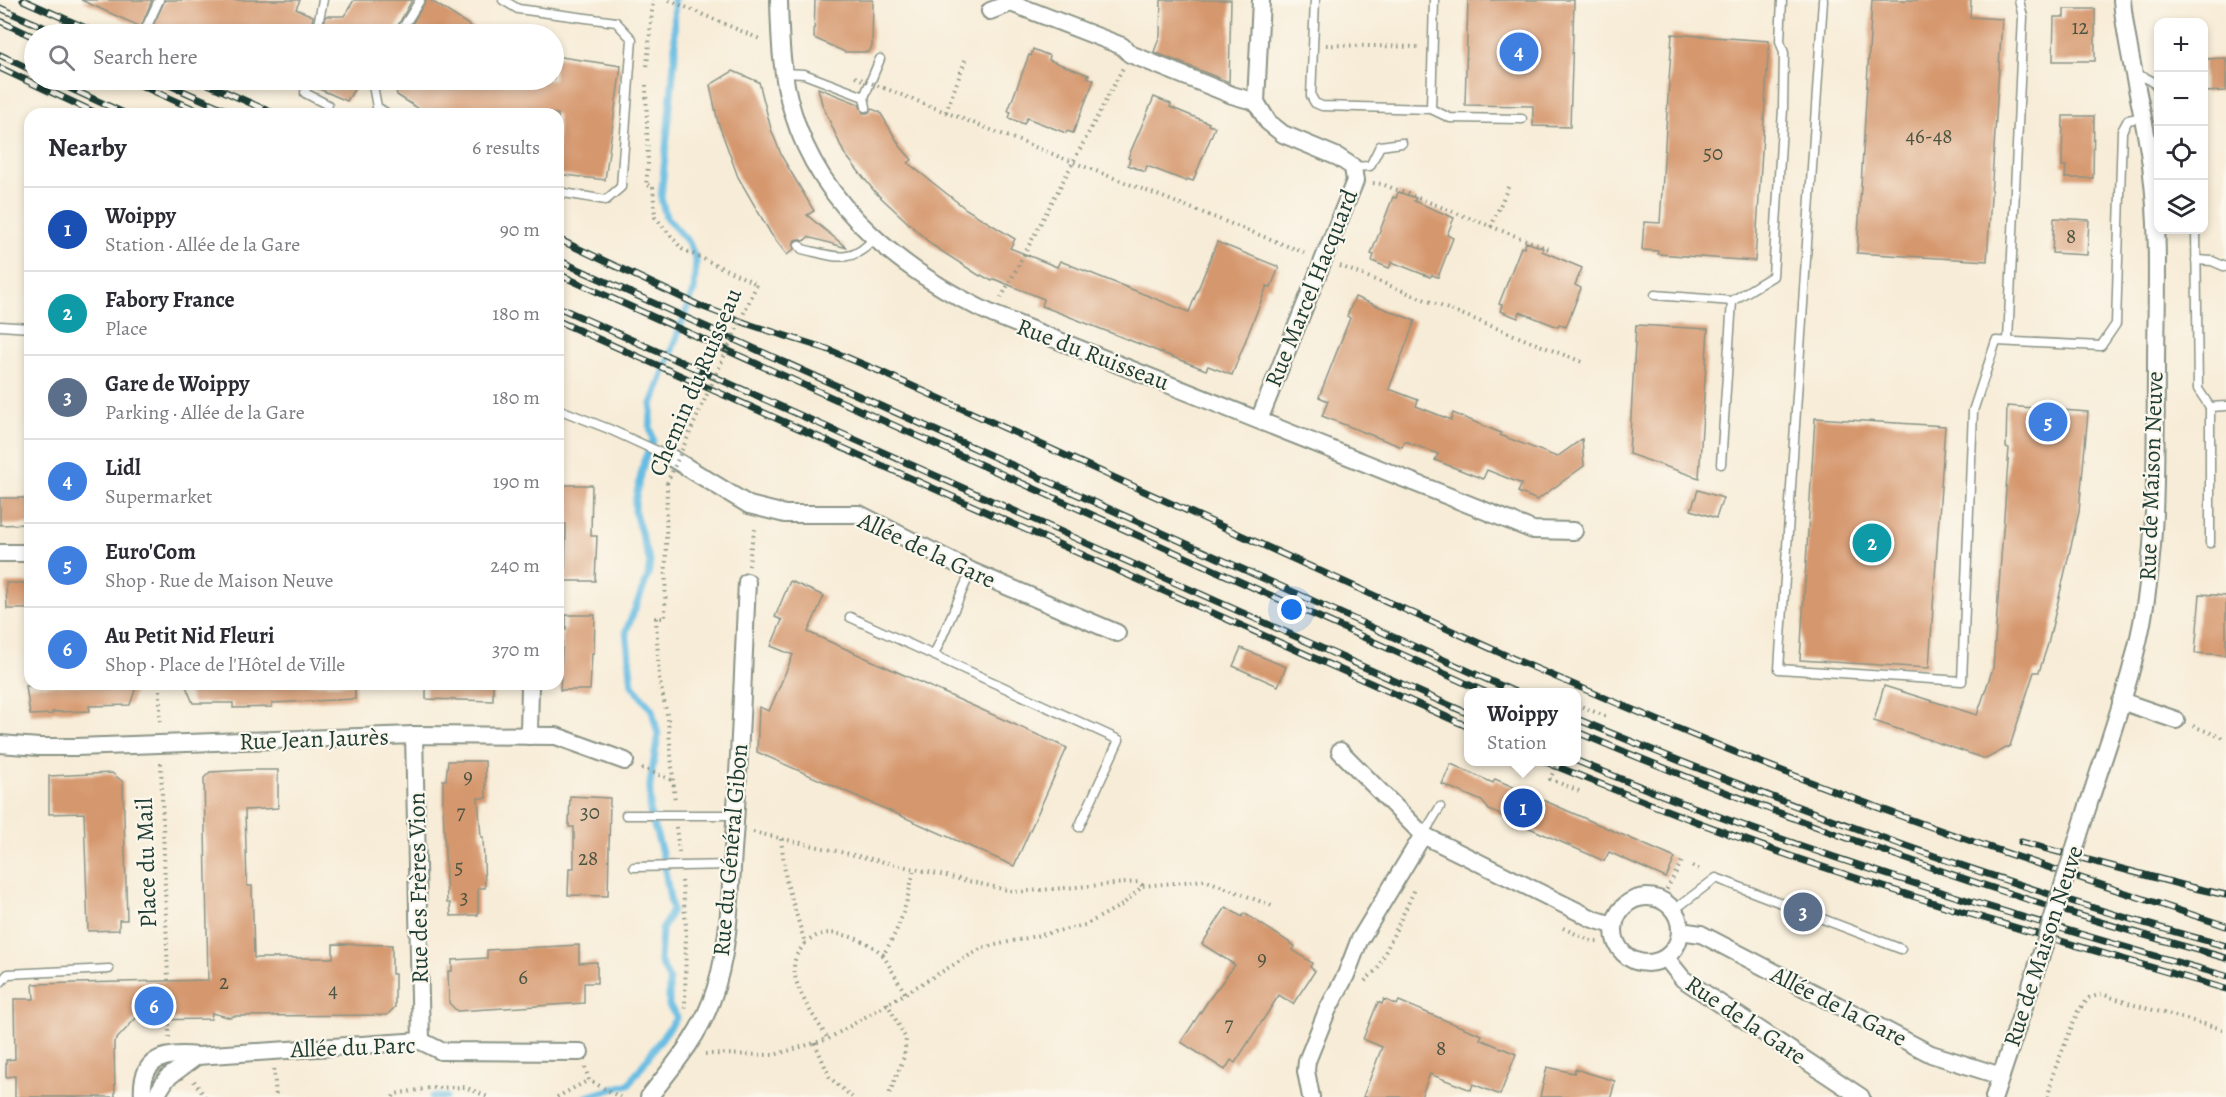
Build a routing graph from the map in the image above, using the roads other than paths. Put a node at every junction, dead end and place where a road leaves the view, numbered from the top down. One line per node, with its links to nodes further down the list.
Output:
1 (159, 0): 14 (lane)
2 (322, 0): 15 (lane)
3 (420, 0): 16 (lane)
4 (503, 0): 33 (lane)
5 (779, 0): 18 (street, Rue du Ruisseau)
6 (1261, 0): 24 (street)
7 (1315, 0): 28 (lane)
8 (1434, 0): 28 (lane)
9 (1782, 0): 40 (lane)
10 (1823, 0): 43 (lane)
11 (2019, 0): 43 (lane)
12 (2122, 0): 19 (street, Rue de Maison Neuve)
13 (990, 11): 24 (street)
14 (148, 24)
15 (318, 24)
16 (405, 24)
17 (880, 59): 23 (lane)
18 (784, 74): 23 (lane); 35 (street, Rue du Ruisseau)
19 (2133, 75): 20 (lane); 29 (street, Rue de Maison Neuve)
20 (2154, 82)
21 (305, 90): 25 (lane)
22 (374, 90): 27 (lane)
23 (864, 97): 26 (lane)
24 (1256, 102): 32 (street, Rue Marcel Hacquard)
25 (328, 105)
26 (866, 107)
27 (379, 108)
28 (1431, 109): 30 (lane)
29 (2143, 117): 43 (lane); 60 (street, Rue de Maison Neuve)
30 (1522, 119)
31 (1402, 143): 32 (lane)
32 (1354, 173): 47 (street, Rue Marcel Hacquard)
33 (564, 193)
34 (2196, 234): 37 (lane)
35 (874, 238): 36 (lane); 47 (street, Rue du Ruisseau)
36 (798, 246)
37 (2196, 260): 38 (lane); 45 (lane)
38 (2226, 267)
39 (1655, 295): 40 (lane)
40 (1732, 301): 49 (lane)
41 (0, 326): 42 (lane)
42 (24, 328)
43 (2008, 341)
44 (2226, 406): 45 (lane)
45 (2210, 407): 51 (lane)
46 (564, 412): 48 (lane)
47 (1259, 420): 50 (street, Rue du Ruisseau)
48 (663, 454): 54 (street, Allée de la Gare)
49 (1721, 464)
50 (1574, 531)
51 (2210, 543)
52 (0, 553): 53 (street)
53 (24, 553)
54 (971, 571): 57 (street, Allée de la Gare); 58 (lane)
55 (747, 582): 69 (street, Rue du Général Gibon)
56 (850, 617): 58 (lane)
57 (1117, 633)
58 (934, 655): 70 (lane)
59 (530, 690): 63 (street)
60 (2121, 701): 61 (street); 84 (street, Rue de Maison Neuve, bridge)
61 (2176, 720)
62 (414, 735): 63 (street, Rue Jean Jaurès); 64 (street, Rue Jean Jaurès); 81 (street, Rue des Frères Vion)
63 (529, 736): 66 (street, Rue Jean Jaurès)
64 (0, 744)
65 (1340, 751): 71 (street)
66 (631, 764)
67 (1440, 807): 71 (lane)
68 (626, 815): 69 (lane)
69 (736, 815): 72 (street, Rue du Général Gibon)
70 (1079, 826)
71 (1423, 835): 75 (street); 88 (street)
72 (732, 865): 73 (lane); 87 (street, Rue du Général Gibon)
73 (634, 867)
74 (1667, 905): 75 (street); 76 (street); 77 (lane)
75 (1613, 925): 78 (street)
76 (1680, 931): 78 (street); 84 (street, Allée de la Gare)
77 (1901, 949)
78 (1666, 958): 89 (street, Rue de la Gare)
79 (109, 969): 80 (lane)
80 (0, 983)
81 (421, 1041): 82 (street, Allée du Parc); 83 (street, Allée du Parc)
82 (580, 1052)
83 (197, 1056): 85 (street, Allée du Parc); 86 (street, Allée du Parc)
84 (2001, 1076): 90 (street)
85 (143, 1097)
86 (155, 1097)
87 (649, 1097)
88 (1311, 1097)
89 (1861, 1097)
90 (1994, 1097)

